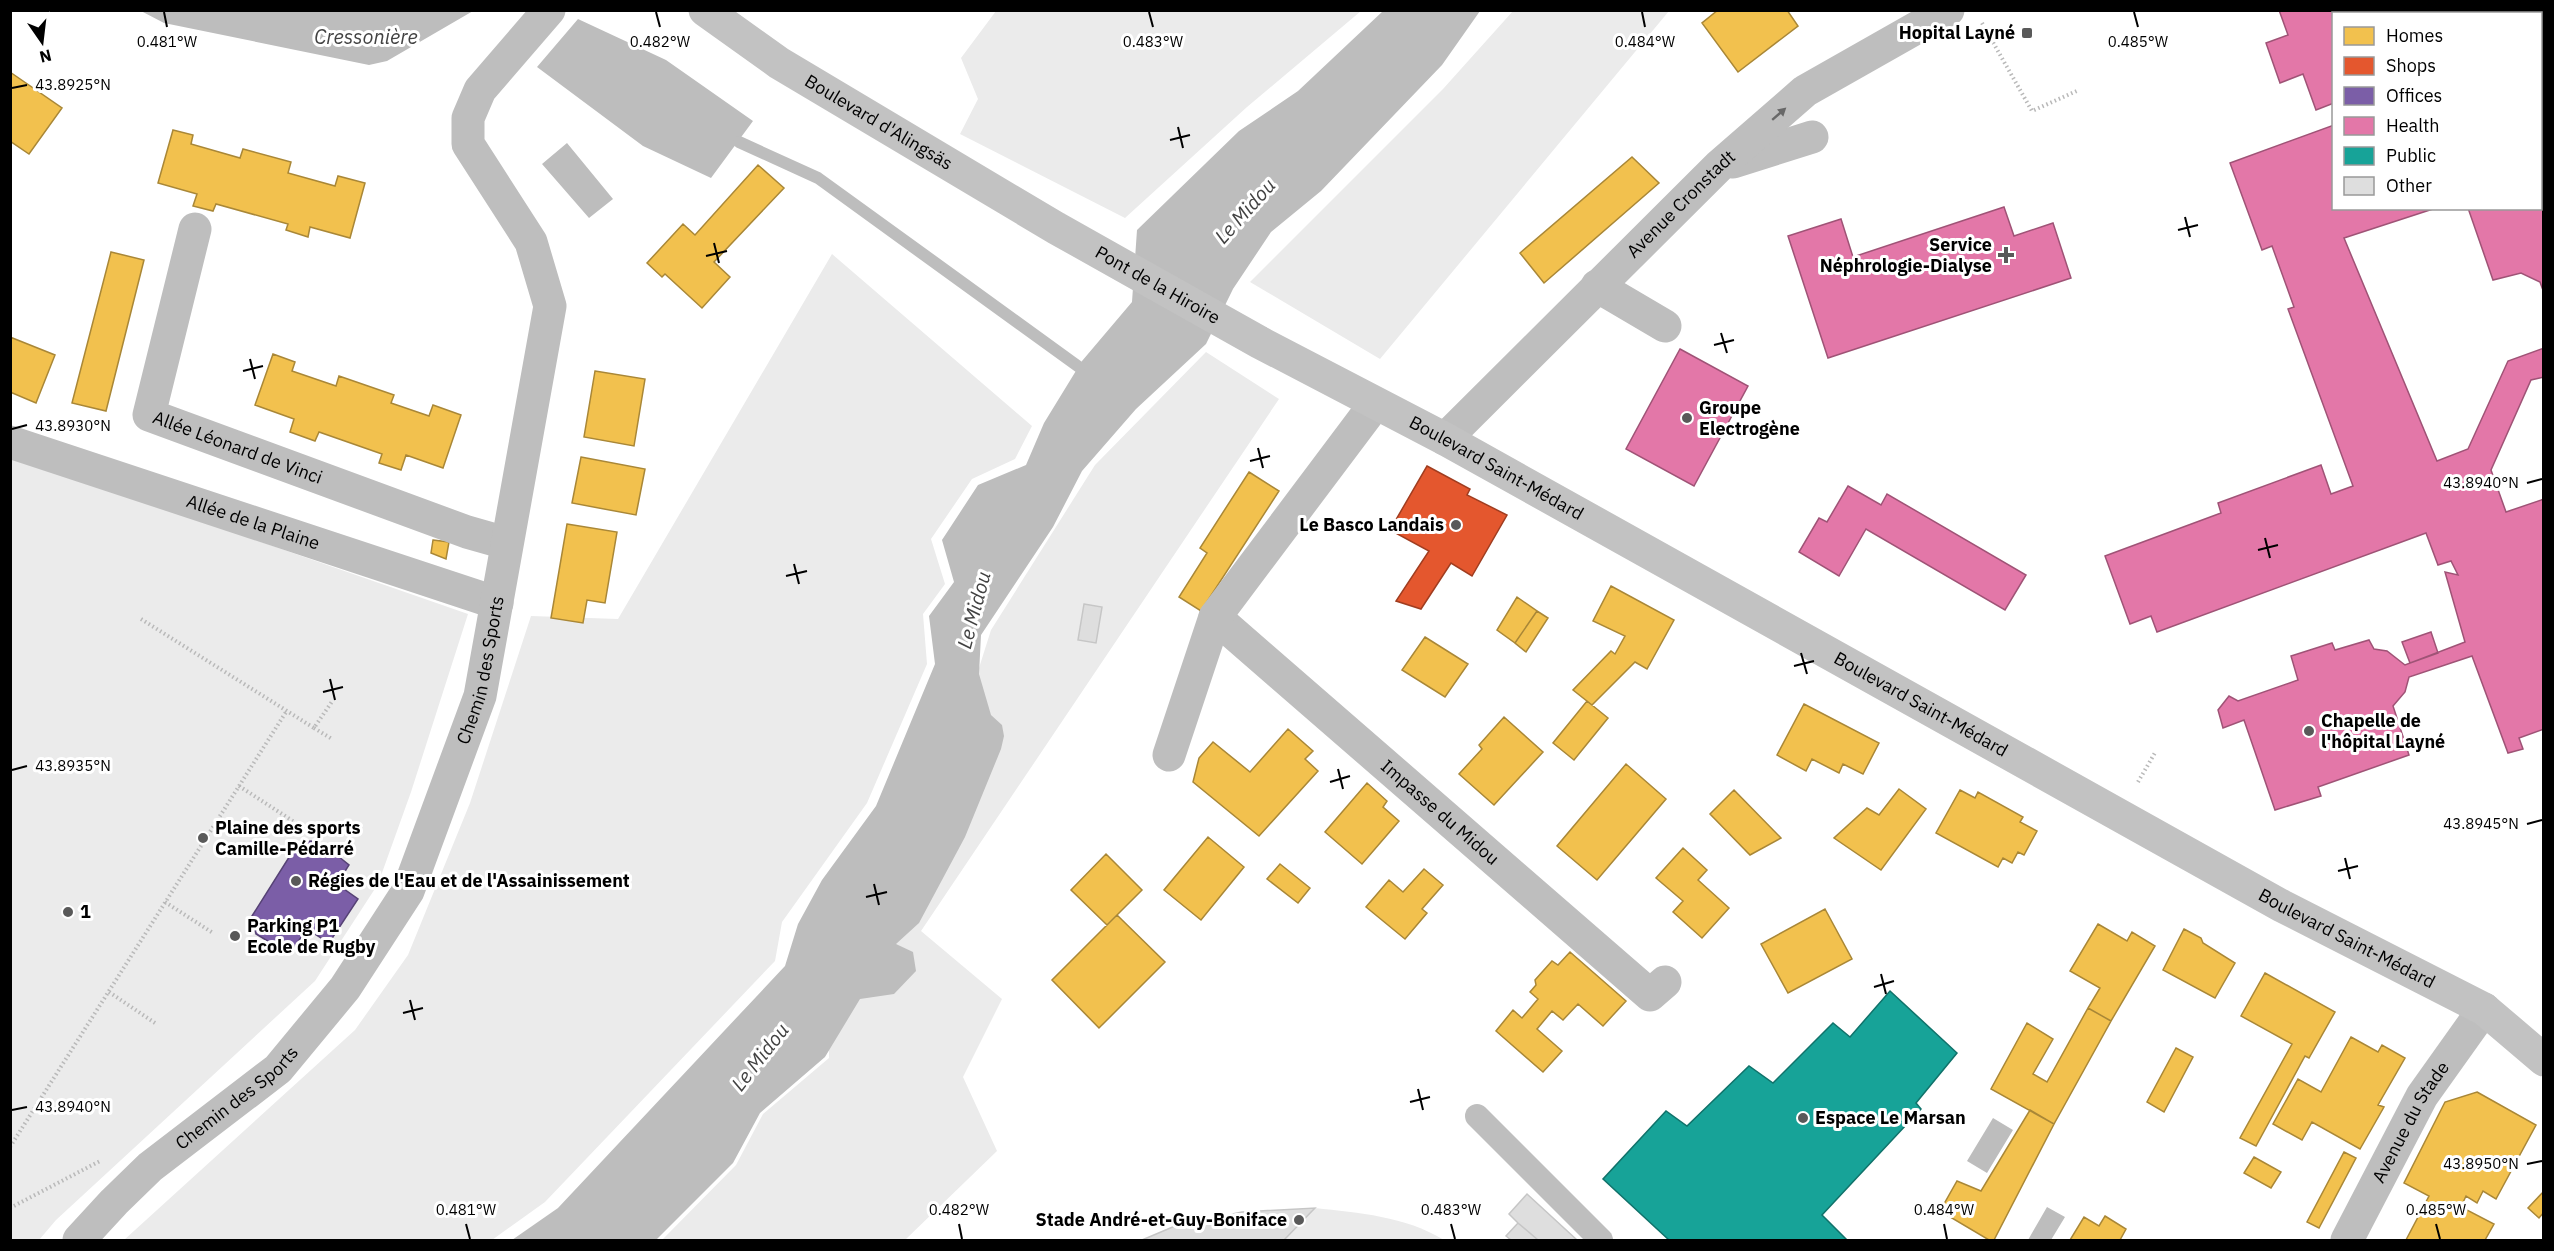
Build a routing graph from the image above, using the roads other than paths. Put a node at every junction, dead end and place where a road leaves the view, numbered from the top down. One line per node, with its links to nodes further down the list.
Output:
1 (549, 10): 14 (street, Chemin des Sports)
2 (705, 10): 6 (main road, Boulevard d'Alingsäs)
3 (1948, 10): 5 (street, Avenue Cronstadt, one-way to 3)
4 (1812, 137): 5 (street)
5 (1719, 166): 8 (street, Avenue Cronstadt)
6 (1056, 228): 10 (main road, Pont de la Hiroire)
7 (195, 230): 14 (street, Allée Léonard de Vinci)
8 (1597, 286): 9 (street); 12 (street, Avenue Cronstadt)
9 (1665, 326)
10 (1259, 342): 11 (main road, Boulevard Saint-Médard)
11 (1375, 404): 12 (main road, Boulevard Saint-Médard); 16 (street)
12 (1445, 440): 19 (main road, Boulevard Saint-Médard)
13 (10, 442): 15 (street, Allée de la Plaine)
14 (506, 543): 15 (street, Chemin des Sports)
15 (497, 603): 22 (street, Chemin des Sports)
16 (1215, 617): 17 (street); 18 (street, Impasse du Midou)
17 (1169, 755)
18 (1665, 982)
19 (2484, 1009): 20 (main road, Boulevard Saint-Médard); 24 (street, Avenue du Stade)
20 (2544, 1060)
21 (1478, 1116): 23 (lane)
22 (79, 1240)
23 (1601, 1240)
24 (2347, 1240)

